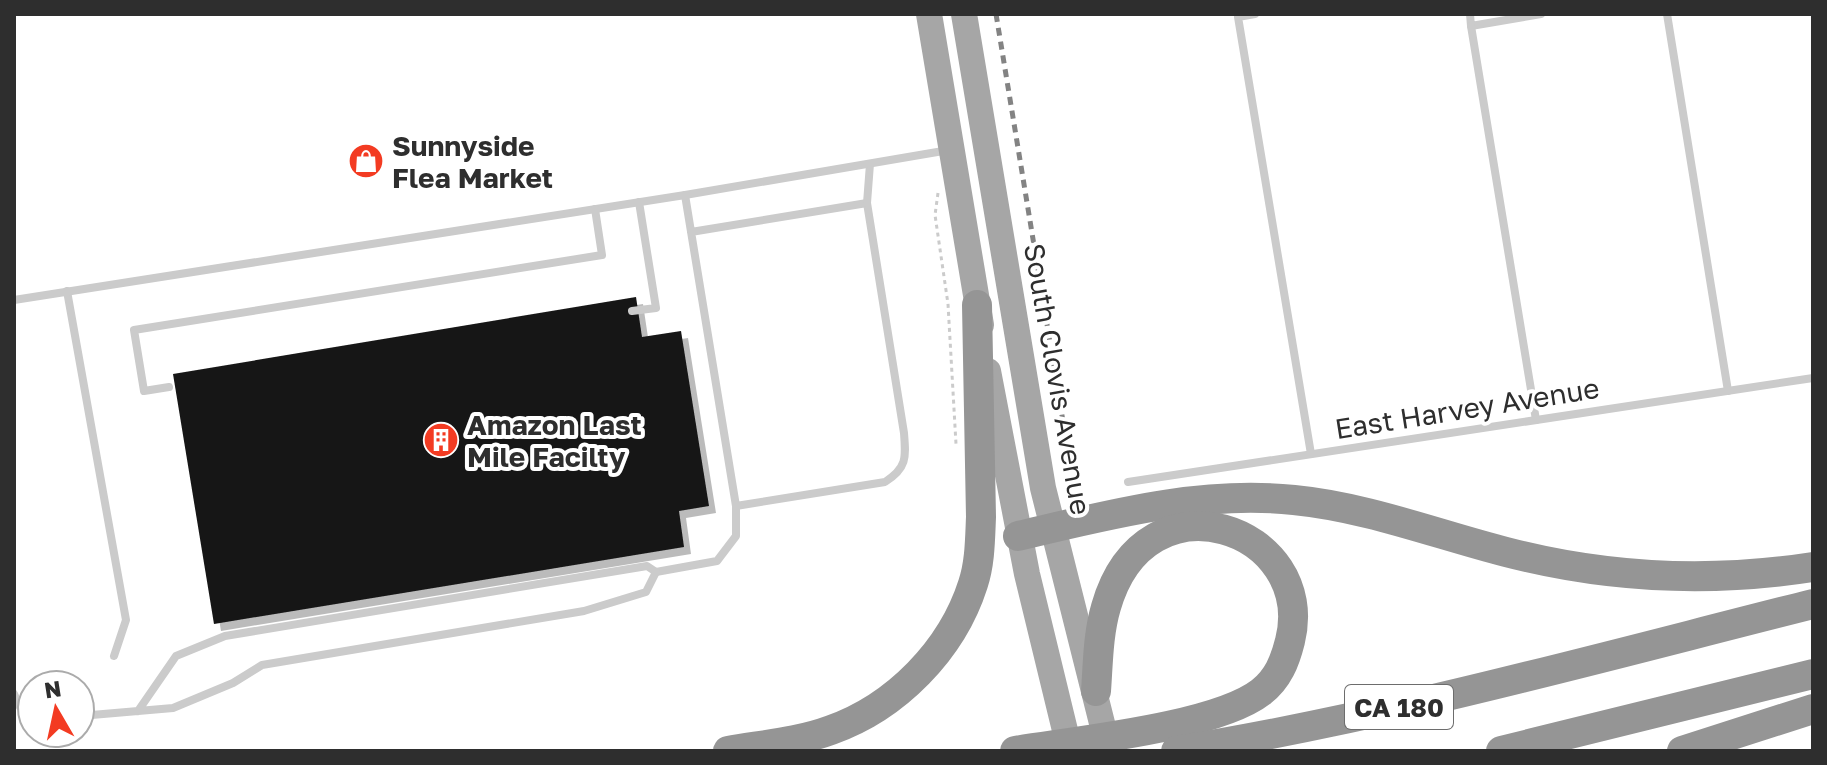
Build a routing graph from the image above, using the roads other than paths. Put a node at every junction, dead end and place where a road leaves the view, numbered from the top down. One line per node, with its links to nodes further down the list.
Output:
1 (929, 14): 8 (main road)
2 (964, 14): 20 (main road, South Clovis Avenue)
3 (1255, 14): 24 (lane)
4 (1470, 14): 7 (lane)
5 (1541, 14): 7 (lane)
6 (1667, 14): 22 (lane)
7 (1471, 26): 23 (lane)
8 (951, 150): 9 (lane); 17 (main road); 20 (main road)
9 (870, 164): 10 (lane); 12 (lane)
10 (685, 195): 11 (lane); 14 (lane)
11 (639, 202): 13 (lane); 18 (lane)
12 (867, 203): 14 (lane); 26 (lane)
13 (595, 209): 15 (lane); 21 (lane)
14 (691, 232): 26 (lane)
15 (67, 291): 16 (lane); 32 (lane)
16 (14, 300)
17 (977, 305): 28 (main road); 38 (highway)
18 (632, 311)
19 (1813, 378): 22 (lane, East Harvey Avenue)
20 (1024, 380): 27 (main road, South Clovis Avenue)
21 (169, 387)
22 (1728, 391): 23 (lane, East Harvey Avenue)
23 (1536, 420): 24 (lane, East Harvey Avenue)
24 (1311, 454): 25 (lane, East Harvey Avenue)
25 (1128, 482)
26 (736, 506): 30 (lane)
27 (1051, 528): 28 (highway); 29 (highway); 34 (main road, South Clovis Avenue)
28 (1018, 536): 40 (main road)
29 (1813, 567)
30 (656, 572): 36 (lane); 36 (lane)
31 (1813, 604): 42 (highway, CA 180)
32 (114, 656)
33 (1813, 674): 43 (highway)
34 (1096, 691): 39 (highway); 41 (main road, South Clovis Avenue)
35 (1813, 709): 44 (highway)
36 (138, 711): 37 (lane)
37 (96, 715)
38 (728, 751)
39 (1015, 751)
40 (1070, 751)
41 (1109, 751)
42 (1176, 751)
43 (1501, 751)
44 (1682, 751)

